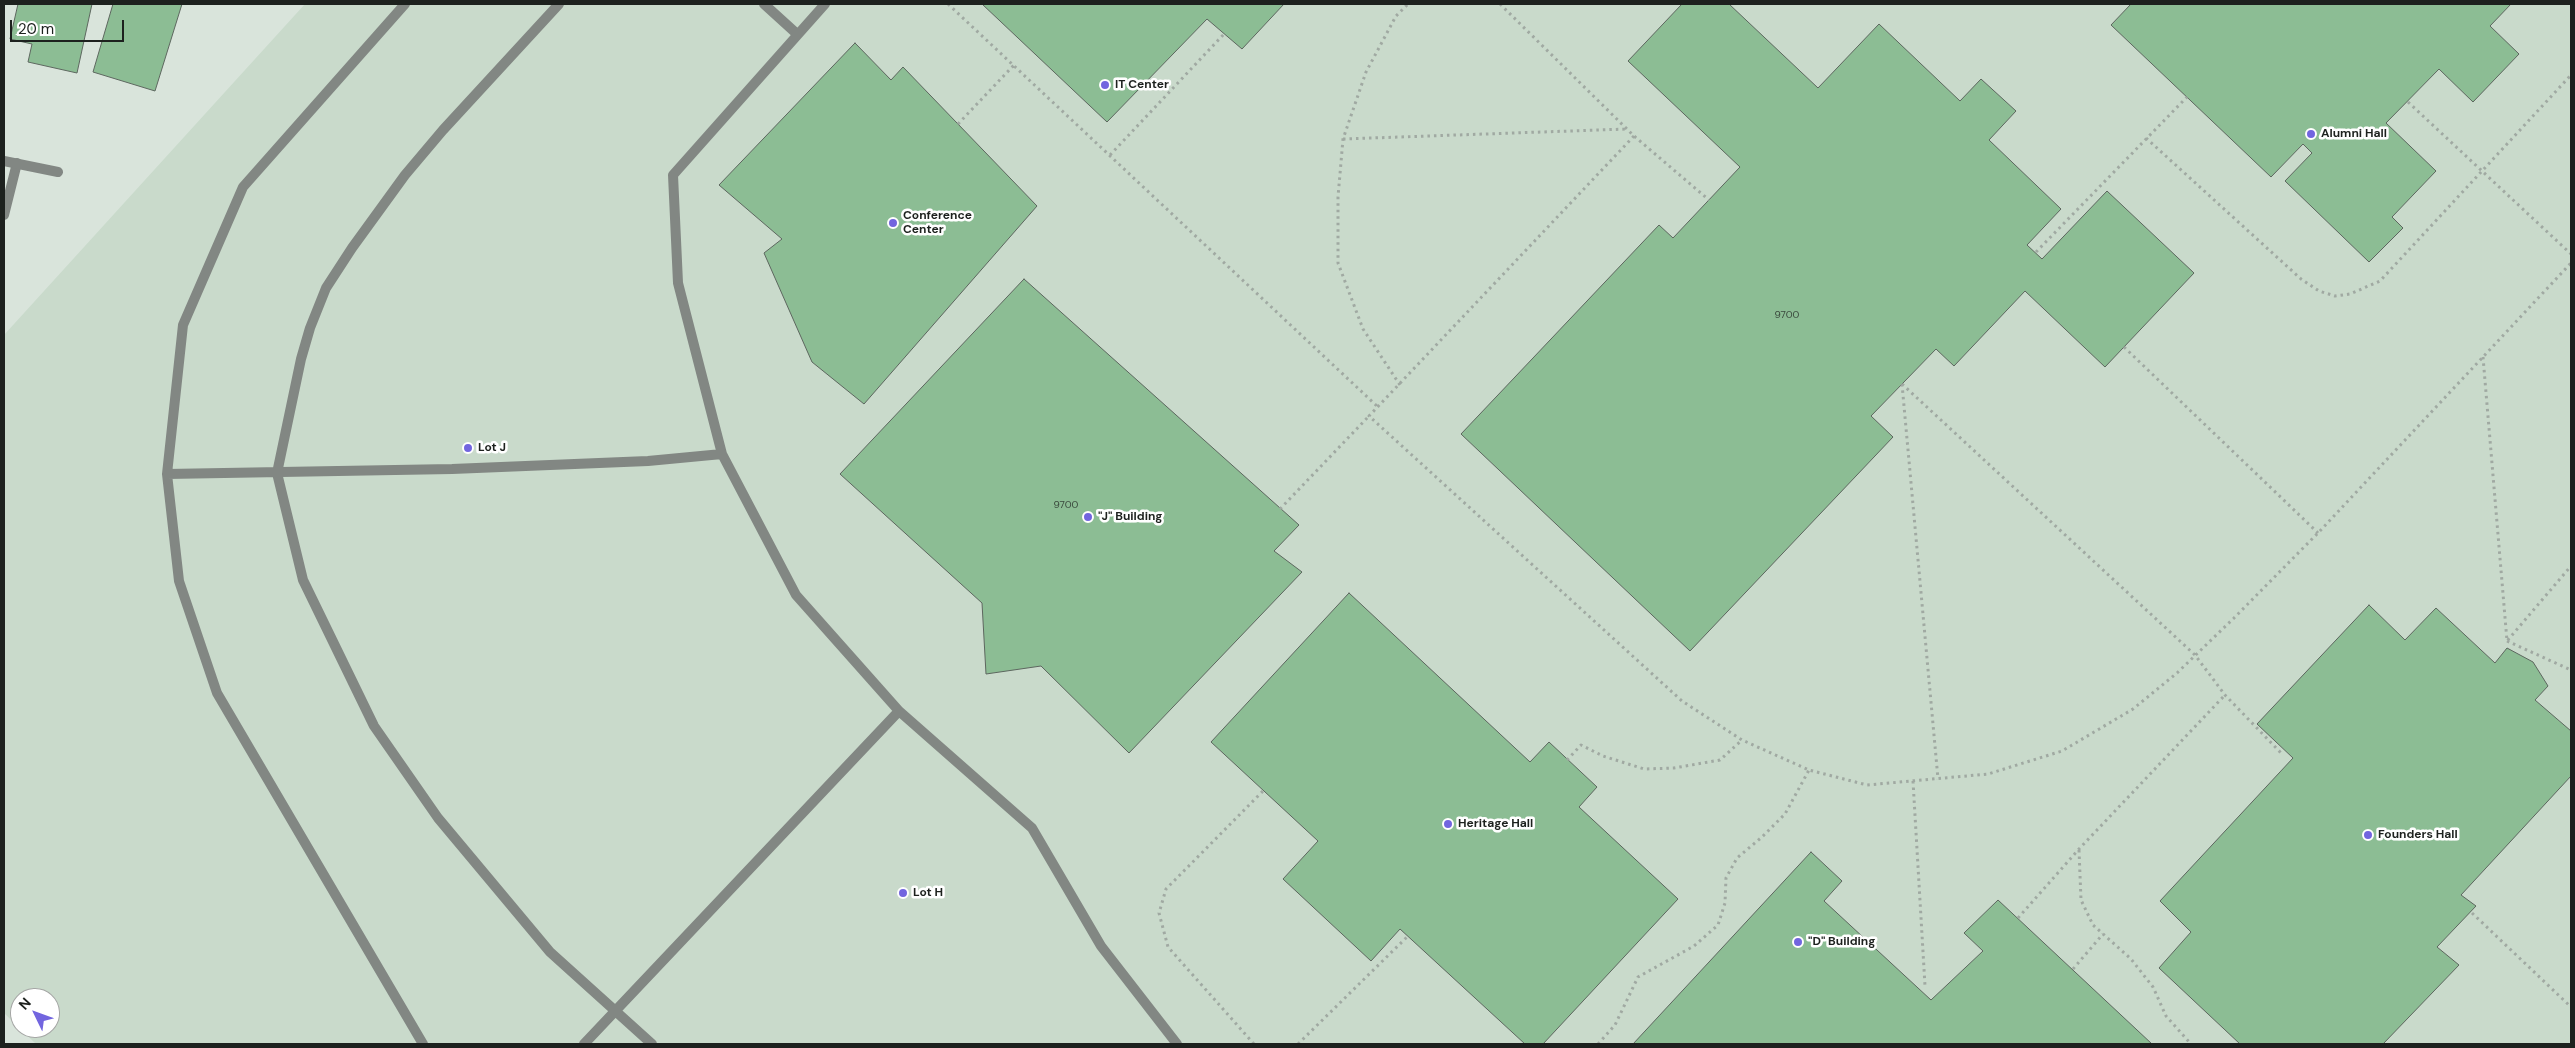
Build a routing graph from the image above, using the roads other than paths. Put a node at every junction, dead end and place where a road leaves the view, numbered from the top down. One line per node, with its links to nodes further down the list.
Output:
1 (405, 4): 12 (street)
2 (559, 4): 11 (street)
3 (764, 4): 5 (street)
4 (825, 4): 5 (street)
5 (797, 34): 10 (street)
6 (4, 161): 7 (street)
7 (17, 164): 8 (street); 9 (street)
8 (58, 172)
9 (4, 215)
10 (722, 454): 11 (street); 13 (street)
11 (277, 473): 12 (street); 14 (street)
12 (167, 474): 15 (street)
13 (899, 711): 14 (street); 18 (street)
14 (616, 1010): 16 (street); 17 (street)
15 (423, 1044)
16 (584, 1044)
17 (652, 1044)
18 (1178, 1044)

